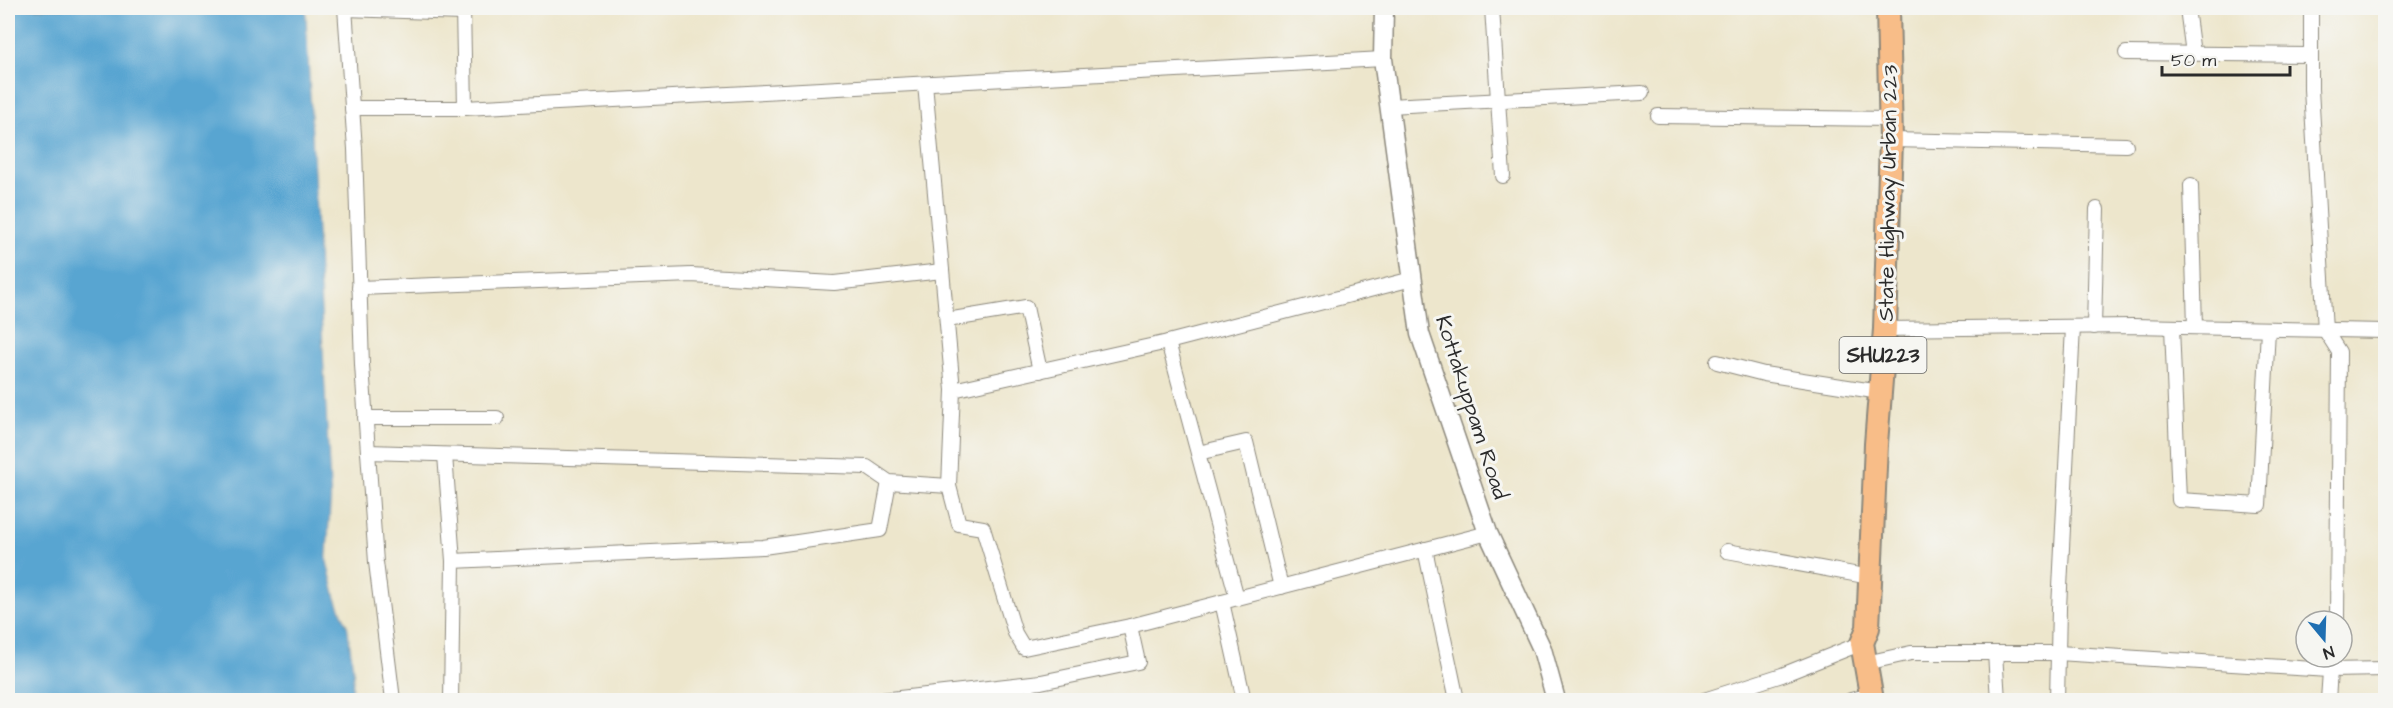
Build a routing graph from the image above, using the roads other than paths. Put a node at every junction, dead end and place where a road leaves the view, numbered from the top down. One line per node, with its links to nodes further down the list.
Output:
1 (345, 8): 7 (street); 16 (street)
2 (1384, 8): 11 (street, Kottakuppam Road)
3 (1492, 8): 14 (street)
4 (1888, 8): 19 (main road, State Highway Urban 223 / SHU223)
5 (2187, 8): 9 (street)
6 (2311, 8): 10 (street)
7 (463, 10): 17 (street)
8 (2126, 53): 9 (street)
9 (2193, 54): 10 (street)
10 (2311, 56): 34 (street)
11 (1383, 59): 12 (street); 15 (street, Kottakuppam Road)
12 (925, 84): 17 (street); 24 (street)
13 (1642, 93): 14 (street)
14 (1499, 100): 15 (street); 21 (street)
15 (1389, 106): 25 (street, Kottakuppam Road)
16 (352, 108): 17 (street); 26 (street)
17 (465, 108)
18 (1658, 116): 19 (street)
19 (1891, 130): 20 (street); 32 (main road, State Highway Urban 223 / SHU223)
20 (2126, 146)
21 (1503, 176)
22 (2191, 185): 31 (street)
23 (2097, 209): 29 (street)
24 (942, 271): 26 (street); 27 (street)
25 (1412, 279): 36 (street); 48 (street, Kottakuppam Road)
26 (359, 288): 41 (street)
27 (947, 320): 38 (street); 39 (street)
28 (2073, 327): 29 (street); 32 (street); 60 (street)
29 (2094, 327): 30 (street)
30 (2172, 327): 31 (street); 33 (street)
31 (2195, 327): 33 (street)
32 (1885, 329): 40 (main road, State Highway Urban 223 / SHU223)
33 (2268, 329): 34 (street)
34 (2325, 330): 35 (street); 56 (street)
35 (2385, 331)
36 (1168, 342): 38 (street); 44 (street)
37 (1717, 362): 40 (street)
38 (1040, 371): 39 (street)
39 (953, 390): 47 (street)
40 (1880, 392): 52 (main road, State Highway Urban 223 / SHU223)
41 (365, 418): 42 (street); 43 (street)
42 (496, 418)
43 (368, 452): 45 (street); 66 (street)
44 (1198, 453): 53 (street); 54 (street)
45 (444, 455): 46 (street); 51 (street)
46 (889, 482): 47 (street); 51 (street)
47 (949, 486): 57 (street)
48 (1488, 533): 49 (street); 71 (street, Kottakuppam Road)
49 (1425, 549): 53 (street); 70 (street)
50 (1727, 551): 52 (street)
51 (453, 561): 67 (street)
52 (1870, 577): 58 (main road, State Highway Urban 223 / SHU223)
53 (1281, 586): 54 (street)
54 (1237, 598): 55 (street)
55 (1222, 602): 57 (street); 69 (street)
56 (2337, 609)
57 (1130, 626): 68 (street)
58 (1864, 653): 59 (street); 65 (main road, State Highway Urban 223 / SHU223); 72 (street)
59 (1995, 653): 60 (street); 73 (street)
60 (2058, 653): 61 (street); 74 (street)
61 (2294, 662)
62 (2354, 666): 64 (street)
63 (2330, 669): 75 (street)
64 (2385, 669)
65 (1865, 699)
66 (393, 700)
67 (451, 700)
68 (882, 700)
69 (1244, 700)
70 (1458, 700)
71 (1556, 700)
72 (1704, 700)
73 (1998, 700)
74 (2057, 700)
75 (2328, 700)

